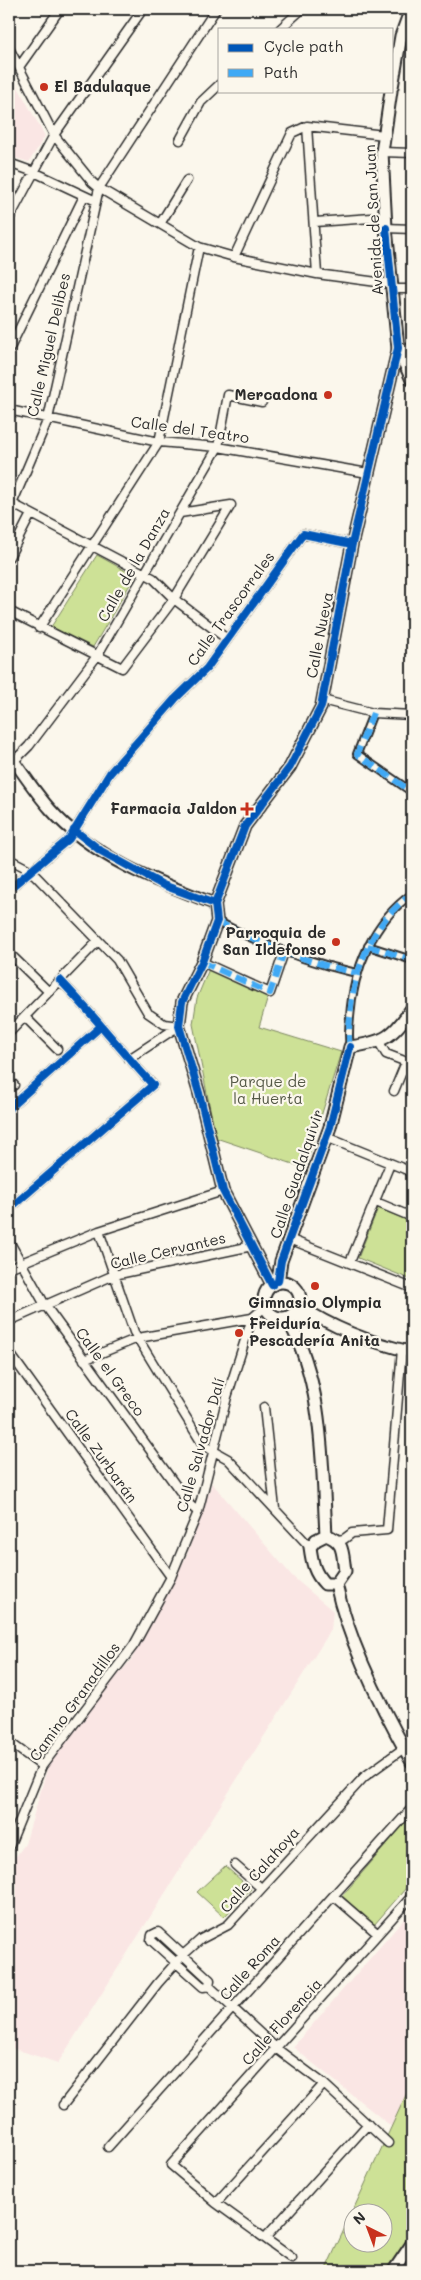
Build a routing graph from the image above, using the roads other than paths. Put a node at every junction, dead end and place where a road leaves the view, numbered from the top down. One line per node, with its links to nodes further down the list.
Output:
1 (60, 9): 8 (street)
2 (143, 9): 13 (street)
3 (216, 9): 21 (street)
4 (302, 9): 6 (street)
5 (410, 9): 9 (main road)
6 (281, 28)
7 (9, 48): 8 (street)
8 (19, 67): 13 (street)
9 (394, 74)
10 (218, 86): 15 (street)
11 (392, 92): 14 (main road, Avenida de San Juan)
12 (307, 126): 14 (street); 25 (street); 30 (street)
13 (54, 135): 19 (street); 21 (street)
14 (384, 135): 16 (main road, Avenida de San Juan)
15 (180, 140)
16 (382, 152): 17 (street); 26 (main road, Avenida de San Juan)
17 (412, 153)
18 (9, 163): 19 (street)
19 (34, 172): 22 (street); 24 (street)
20 (188, 180): 27 (street)
21 (99, 188): 23 (street, Calle Miguel Delibes); 27 (street)
22 (84, 196): 23 (street); 36 (street)
23 (96, 201): 42 (street, Calle Miguel Delibes)
24 (9, 219)
25 (314, 222): 26 (street); 31 (street)
26 (386, 222): 28 (street); 32 (main road, Avenida de San Juan)
27 (160, 224): 29 (street)
28 (412, 229)
29 (199, 247): 30 (street); 43 (street)
30 (234, 256): 31 (street)
31 (317, 274): 32 (street)
32 (392, 286): 33 (street); 34 (main road, Avenida de San Juan)
33 (412, 289)
34 (398, 348): 35 (street); 37 (main road); 38 (street, Calle Nueva)
35 (412, 349)
36 (9, 350)
37 (407, 366): 38 (street); 39 (main road)
38 (393, 370): 45 (street, Calle Nueva)
39 (412, 380)
40 (262, 402): 44 (street, Calle de la Danza)
41 (9, 410): 42 (street, Calle del Teatro)
42 (48, 419): 43 (street, Calle del Teatro); 46 (street, Calle Miguel Delibes)
43 (159, 442): 44 (street, Calle del Teatro); 50 (street)
44 (218, 447): 45 (street, Calle del Teatro); 47 (street, Calle de la Danza)
45 (368, 473): 49 (street, Calle Nueva)
46 (10, 503): 48 (street)
47 (180, 513): 52 (street, Calle de la Danza); 53 (street)
48 (31, 514): 50 (street); 51 (street)
49 (352, 544): 56 (street, Calle Trascorrales); 58 (street, Calle Nueva)
50 (93, 546): 52 (street); 55 (street)
51 (9, 556)
52 (143, 573): 53 (street); 57 (street, Calle de la Danza)
53 (174, 599): 56 (street); 57 (street)
54 (9, 611): 55 (street)
55 (39, 628): 57 (street)
56 (227, 639): 63 (street, Calle Trascorrales)
57 (97, 656): 61 (street, Calle de la Danza)
58 (322, 700): 59 (street); 68 (street, Calle Nueva)
59 (373, 713): 60 (street); 62 (street)
60 (412, 715)
61 (11, 758): 63 (street)
62 (412, 792)
63 (74, 830): 65 (street, Calle Trascorrales); 68 (street)
64 (9, 859): 65 (street)
65 (30, 870): 66 (street, Calle Trascorrales); 70 (street)
66 (9, 889)
67 (412, 894): 71 (street, Calle Guadalquivir)
68 (214, 904): 69 (street)
69 (217, 921): 72 (street); 75 (street)
70 (98, 942): 77 (street); 82 (street)
71 (368, 946): 74 (street); 76 (street, Calle Guadalquivir)
72 (284, 952): 75 (street); 76 (street)
73 (9, 953): 78 (street)
74 (412, 960)
75 (202, 962): 82 (street)
76 (356, 972): 85 (street, Calle Guadalquivir)
77 (60, 980): 78 (street); 81 (street)
78 (49, 992): 80 (street)
79 (412, 1008): 84 (main road)
80 (25, 1017): 83 (street); 86 (street)
81 (100, 1026): 87 (street); 90 (street)
82 (179, 1026): 87 (street); 94 (street)
83 (9, 1034)
84 (379, 1042): 85 (main road); 88 (street)
85 (350, 1047): 91 (main road, Calle Guadalquivir)
86 (57, 1049)
87 (129, 1059): 96 (street)
88 (409, 1063): 89 (street)
89 (394, 1091)
90 (9, 1108)
91 (326, 1137): 92 (street); 99 (main road, Calle Guadalquivir)
92 (390, 1164): 93 (street); 95 (street)
93 (412, 1172)
94 (223, 1191): 98 (street); 101 (street)
95 (376, 1202): 97 (street); 102 (street)
96 (9, 1209)
97 (412, 1217)
98 (99, 1231): 103 (street); 105 (street)
99 (289, 1239): 102 (street); 106 (main road, Calle Guadalquivir)
100 (9, 1241): 103 (street, Calle el Greco)
101 (252, 1246): 105 (street, Calle Cervantes); 106 (street)
102 (350, 1262): 107 (street)
103 (20, 1263): 104 (street); 108 (street, Calle el Greco)
104 (9, 1268)
105 (114, 1275): 108 (street, Calle Cervantes); 115 (street)
106 (275, 1283): 109 (main road); 110 (main road)
107 (412, 1288)
108 (45, 1305): 114 (street, Calle Cervantes); 118 (street, Calle el Greco)
109 (300, 1306): 111 (main road); 113 (street)
110 (265, 1307): 111 (main road); 112 (street)
111 (290, 1317): 113 (street); 124 (main road)
112 (252, 1318): 115 (street); 120 (street, Calle Salvador Dalí)
113 (320, 1319): 116 (street)
114 (9, 1321)
115 (138, 1338): 118 (street); 120 (street)
116 (407, 1350): 123 (street)
117 (9, 1352): 125 (street, Calle Zurbarán)
118 (84, 1360): 122 (street, Calle el Greco)
119 (264, 1407): 121 (street)
120 (214, 1452): 121 (street); 122 (street, Calle Salvador Dalí)
121 (275, 1509): 124 (street)
122 (198, 1512): 125 (street, Calle Salvador Dalí)
123 (337, 1540): 124 (main road); 126 (main road)
124 (318, 1541): 126 (main road)
125 (171, 1577): 130 (street, Camino Granadillos)
126 (336, 1584): 128 (main road)
127 (9, 1742): 130 (street)
128 (404, 1748): 129 (main road); 134 (street, Calle Calahoya)
129 (412, 1762)
130 (42, 1766): 132 (street, Camino Granadillos)
131 (412, 1808): 135 (street, Calle Roma)
132 (9, 1847)
133 (235, 1865): 134 (street)
134 (261, 1888): 138 (street, Calle Calahoya)
135 (334, 1896): 137 (street); 141 (street, Calle Roma)
136 (412, 1896): 137 (street, Calle Florencia)
137 (378, 1934): 142 (street, Calle Florencia)
138 (183, 1955): 139 (street, Calle Calahoya); 139 (street); 140 (street)
139 (176, 1964): 140 (street); 144 (street, Calle Calahoya)
140 (209, 1986): 141 (street)
141 (233, 2007): 142 (street); 147 (street, Calle Roma)
142 (278, 2049): 143 (street); 148 (street, Calle Florencia)
143 (324, 2084): 145 (street); 148 (street)
144 (63, 2105)
145 (368, 2124): 146 (street); 149 (street)
146 (388, 2143)
147 (108, 2147)
148 (216, 2203): 149 (street)
149 (265, 2238): 151 (street)
150 (412, 2243): 152 (street)
151 (292, 2258)
152 (393, 2271)

